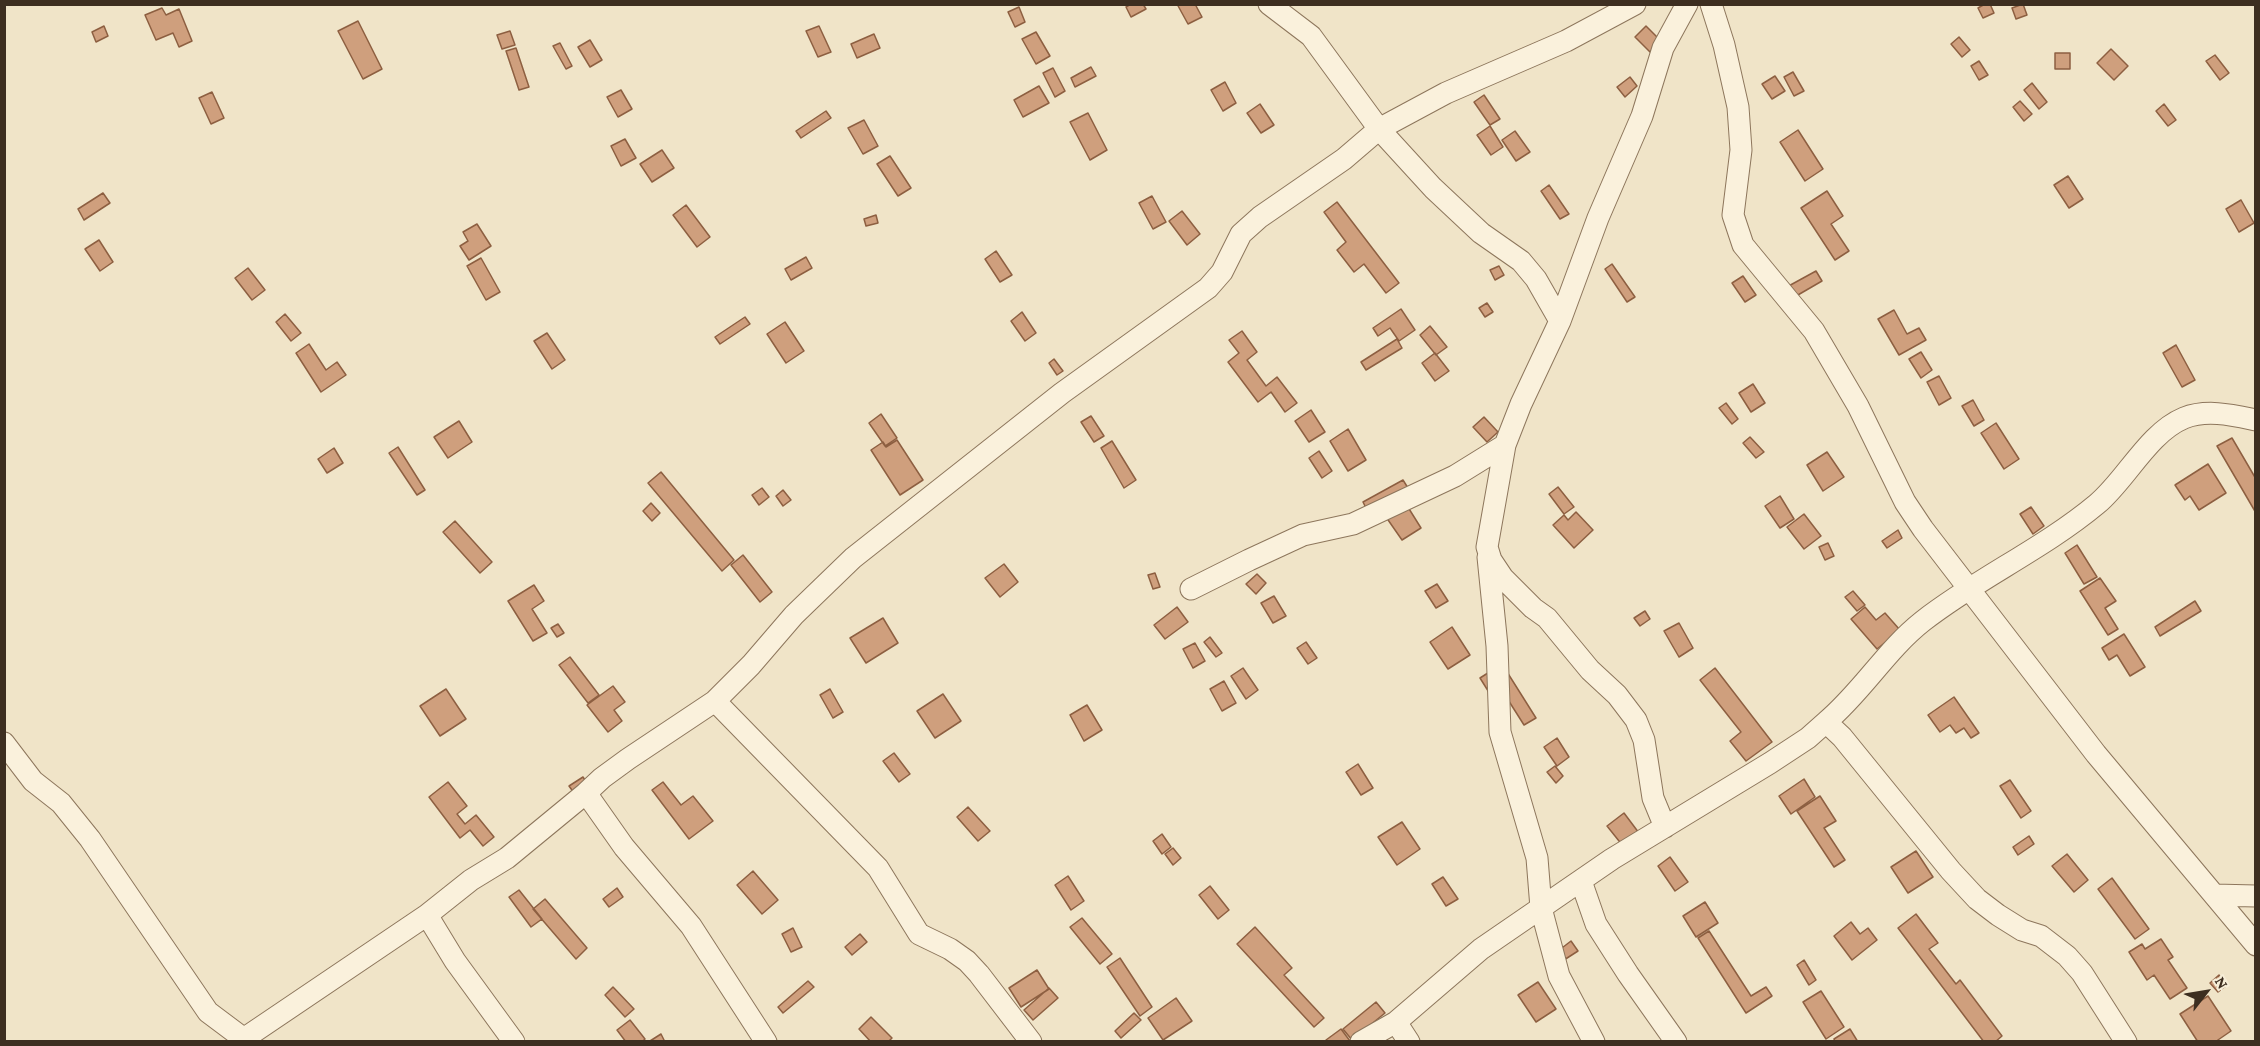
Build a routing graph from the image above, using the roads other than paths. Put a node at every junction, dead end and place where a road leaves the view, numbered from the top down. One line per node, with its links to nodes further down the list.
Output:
1 (1269, 4): 5 (street)
2 (1635, 4): 5 (street)
3 (1687, 4): 6 (street)
4 (1711, 4): 11 (street)
5 (1379, 129): 6 (street); 12 (street)
6 (1560, 321): 8 (street)
7 (2256, 420): 11 (street)
8 (1505, 445): 9 (street); 10 (street)
9 (1487, 547): 16 (street); 20 (street)
10 (1191, 589)
11 (1968, 590): 13 (street); 18 (street)
12 (715, 701): 15 (street); 27 (street)
13 (1826, 722): 16 (street); 32 (street)
14 (4, 743): 24 (street)
15 (586, 793): 21 (street); 26 (street)
16 (1665, 827): 17 (street)
17 (1581, 881): 20 (street); 31 (street)
18 (2214, 895): 19 (street); 22 (street)
19 (2256, 896)
20 (1541, 908): 23 (street); 30 (street)
21 (427, 915): 24 (street); 25 (street)
22 (2256, 945)
23 (1396, 1022): 28 (street); 29 (street)
24 (244, 1040)
25 (514, 1041)
26 (766, 1041)
27 (1031, 1041)
28 (1361, 1041)
29 (1409, 1041)
30 (1594, 1041)
31 (1677, 1041)
32 (2126, 1041)

